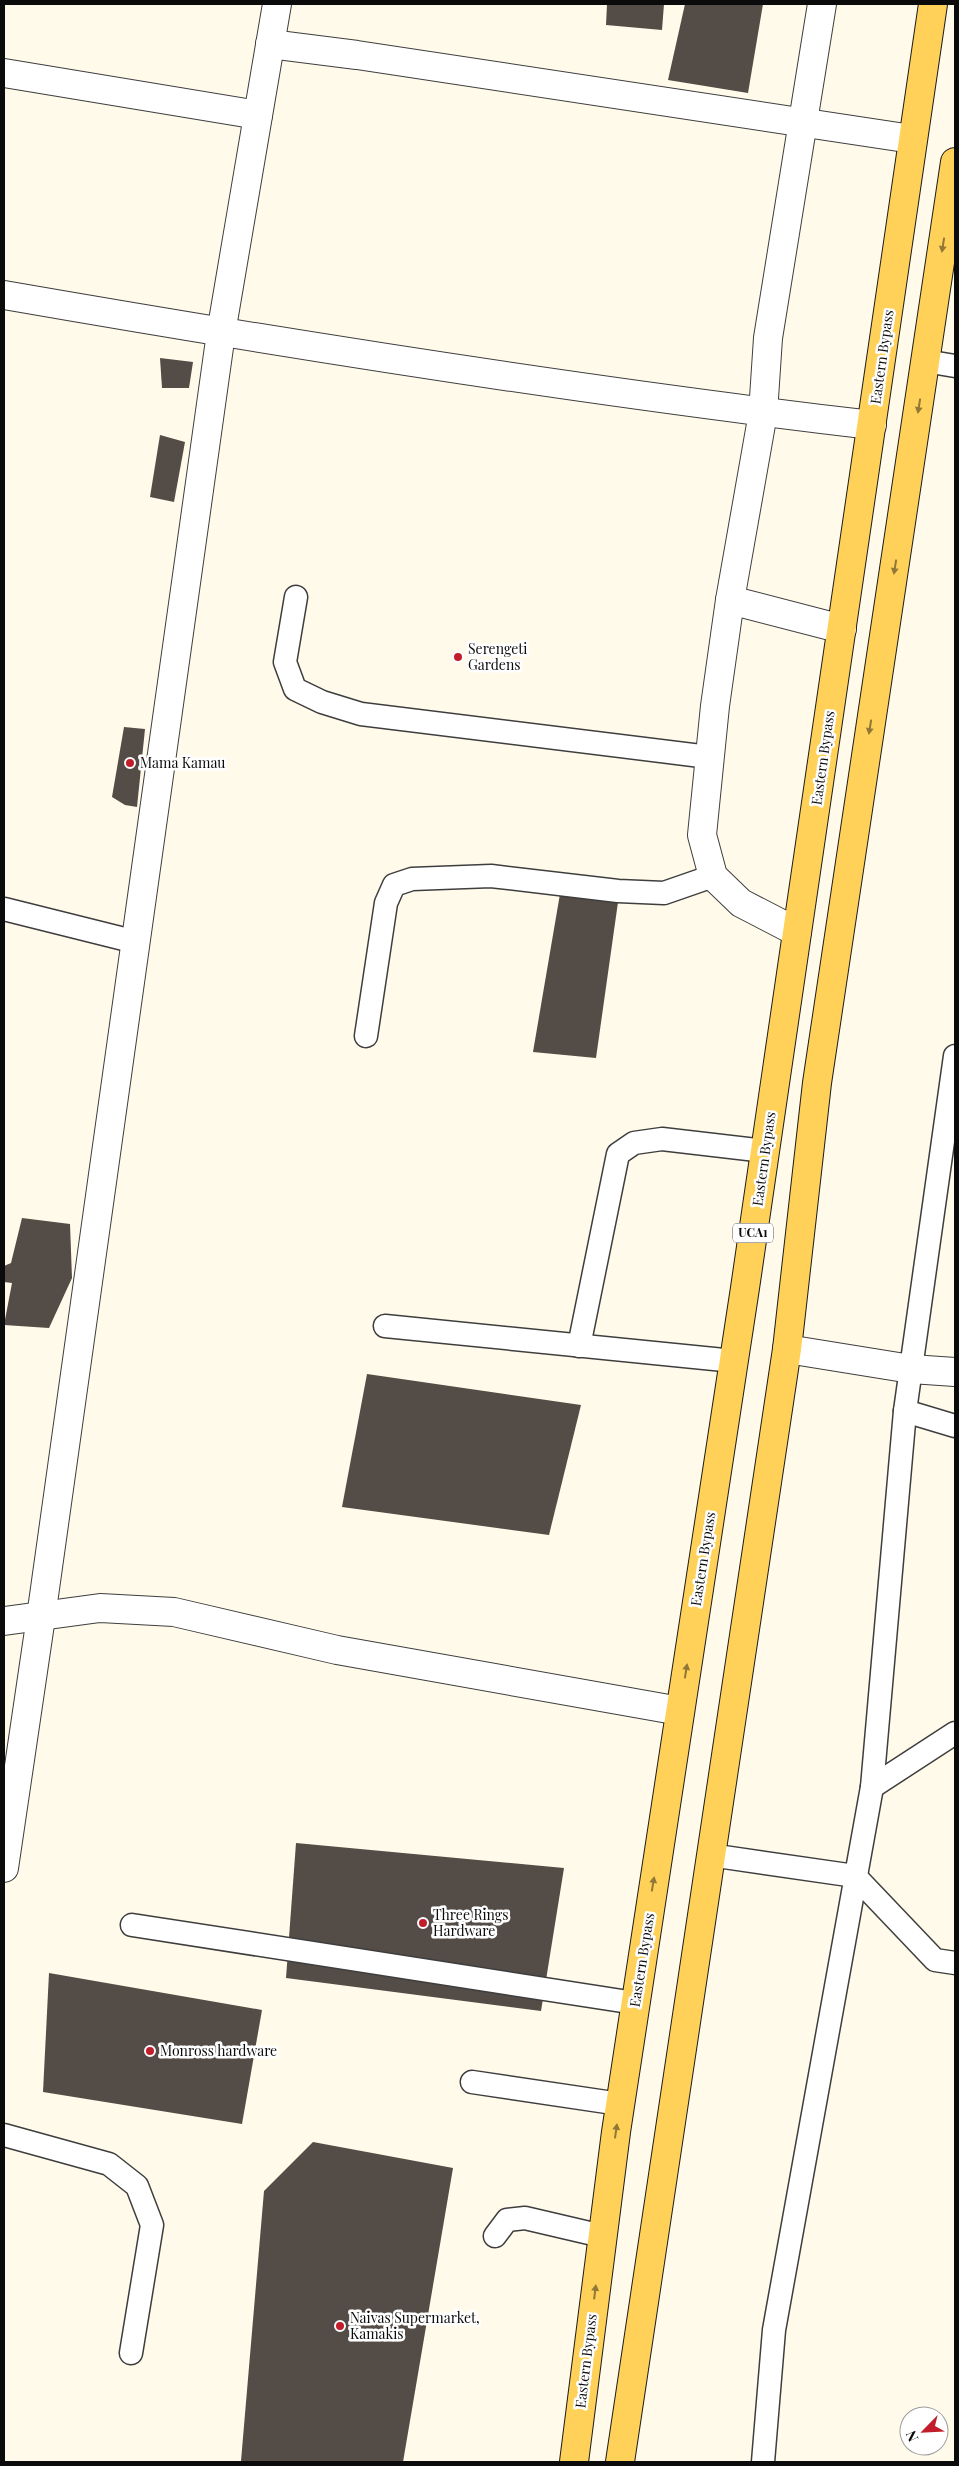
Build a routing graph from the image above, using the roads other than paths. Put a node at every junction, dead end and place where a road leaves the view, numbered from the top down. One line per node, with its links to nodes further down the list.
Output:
1 (277, 4): 4 (street)
2 (822, 4): 7 (street)
3 (932, 4): 8 (main road, Eastern Bypass / UCA1)
4 (270, 44): 6 (street); 7 (street)
5 (4, 73): 6 (street)
6 (258, 114): 11 (street)
7 (802, 122): 8 (street); 14 (street)
8 (912, 139): 15 (main road, Eastern Bypass / UCA1)
9 (955, 162): 12 (main road, one-way to 12)
10 (4, 295): 11 (street)
11 (221, 333): 14 (street); 23 (street)
12 (925, 361): 13 (lane); 29 (main road, one-way to 29)
13 (955, 366)
14 (763, 413): 15 (street); 17 (street)
15 (872, 425): 18 (main road, Eastern Bypass / UCA1)
16 (296, 597): 19 (lane)
17 (730, 600): 18 (street); 19 (street)
18 (842, 629): 22 (main road, Eastern Bypass / UCA1)
19 (710, 757): 20 (street)
20 (713, 876): 22 (street); 24 (lane)
21 (4, 909): 23 (lane)
22 (797, 932): 26 (main road, Eastern Bypass / UCA1)
23 (136, 942): 35 (street)
24 (366, 1036)
25 (955, 1056): 31 (lane)
26 (765, 1151): 28 (lane); 30 (main road, Eastern Bypass / UCA1)
27 (385, 1326): 28 (lane)
28 (579, 1346): 30 (lane)
29 (787, 1349): 31 (street); 40 (main road)
30 (734, 1361): 37 (main road, Eastern Bypass / UCA1, one-way to 30)
31 (911, 1369): 32 (street); 33 (lane)
32 (955, 1372)
33 (905, 1410): 34 (lane); 39 (lane)
34 (955, 1426)
35 (41, 1617): 36 (street); 37 (street); 41 (street)
36 (4, 1621)
37 (680, 1711): 45 (main road, Eastern Bypass / UCA1, one-way to 37)
38 (955, 1733): 39 (lane)
39 (872, 1787): 42 (lane)
40 (710, 1855): 42 (lane); 53 (main road)
41 (4, 1868)
42 (856, 1876): 44 (lane); 54 (lane)
43 (132, 1925): 45 (lane)
44 (955, 1963)
45 (635, 2003): 47 (main road, Eastern Bypass / UCA1)
46 (472, 2082): 47 (lane)
47 (620, 2104): 50 (main road, Eastern Bypass / UCA1, one-way to 47)
48 (4, 2135): 51 (lane)
49 (495, 2236): 50 (lane)
50 (602, 2236): 52 (main road, Eastern Bypass / UCA1, one-way to 50)
51 (131, 2353)
52 (574, 2462)
53 (620, 2462)
54 (763, 2462)

